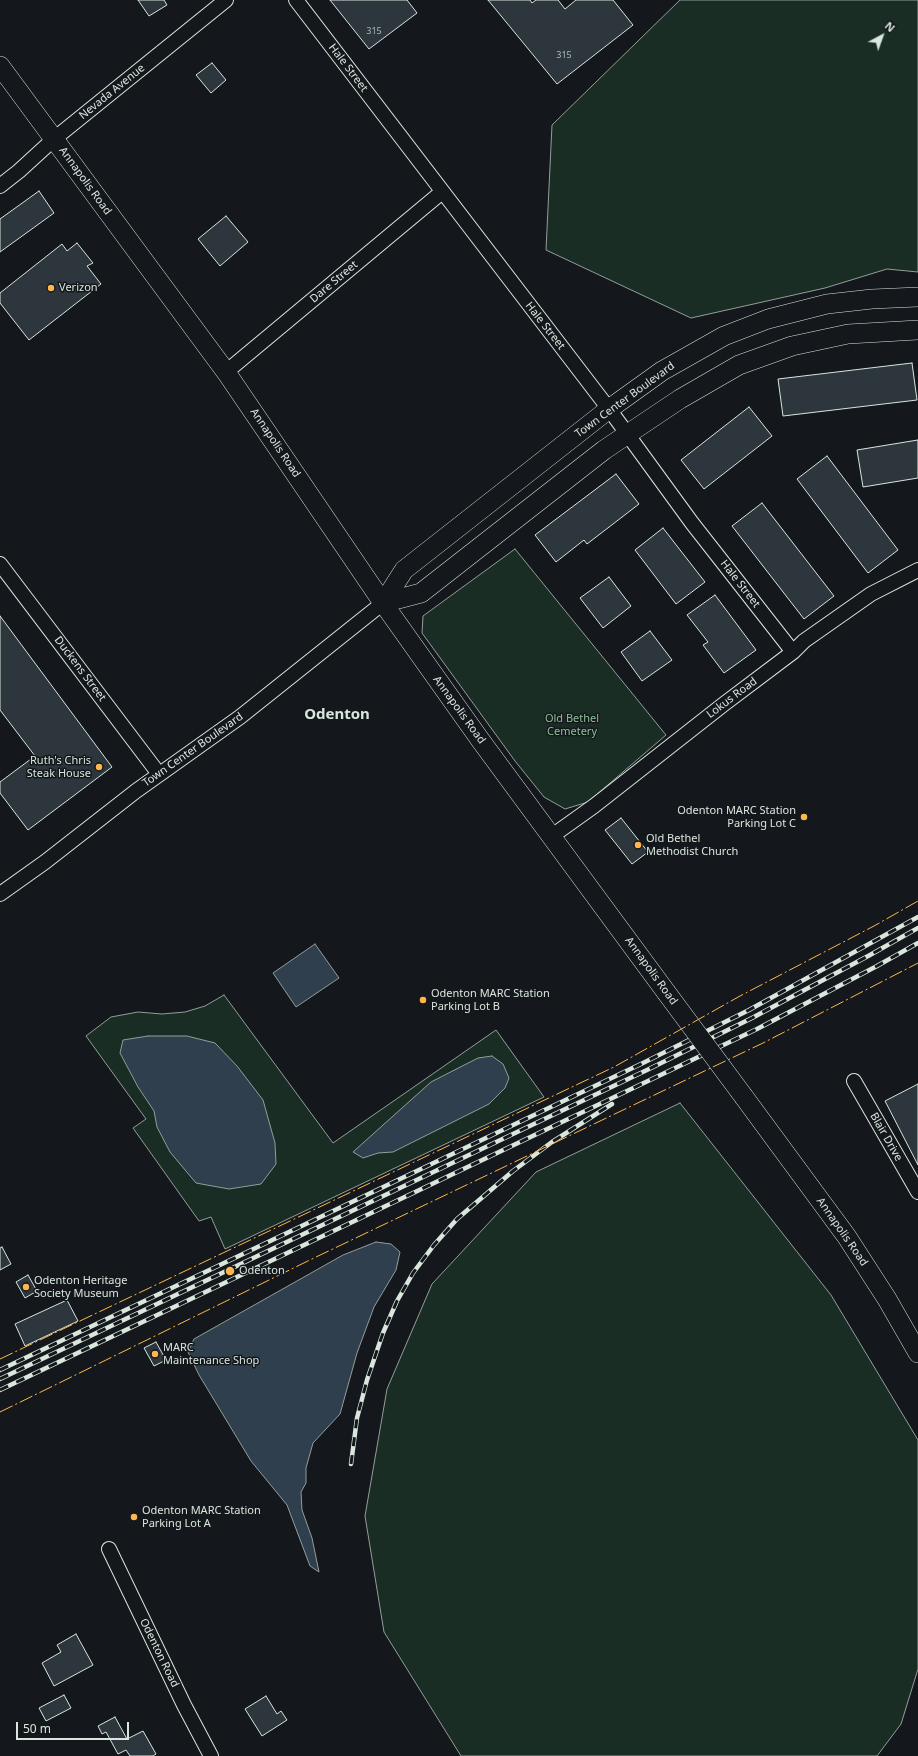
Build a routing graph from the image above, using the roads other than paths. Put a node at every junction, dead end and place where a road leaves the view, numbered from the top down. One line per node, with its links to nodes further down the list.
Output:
1 (226, 0): 4 (street, Nevada Avenue)
2 (296, 0): 6 (street, Hale Street)
3 (0, 66): 4 (main road, Annapolis Road)
4 (54, 139): 5 (street, Nevada Avenue); 9 (main road, Annapolis Road)
5 (0, 186)
6 (442, 192): 9 (street, Dare Street); 10 (street, Hale Street)
7 (918, 297): 10 (main road, Town Center Boulevard)
8 (918, 330): 11 (main road, Town Center Boulevard)
9 (226, 372): 14 (main road, Annapolis Road)
10 (609, 409): 11 (street, Hale Street); 14 (main road, Town Center Boulevard)
11 (627, 434): 14 (main road, Town Center Boulevard); 15 (street, Hale Street)
12 (0, 564): 16 (street, Duckens Street)
13 (918, 570): 15 (street, Lokus Road)
14 (382, 603): 16 (street, Town Center Boulevard); 17 (main road, Annapolis Road)
15 (793, 652): 17 (street, Lokus Road)
16 (159, 774): 18 (street, Town Center Boulevard)
17 (552, 836): 21 (main road, Annapolis Road, bridge)
18 (0, 894)
19 (854, 1081): 20 (street, Blair Drive)
20 (918, 1192)
21 (918, 1353)
22 (109, 1549): 23 (street, Odenton Road)
23 (211, 1756)

